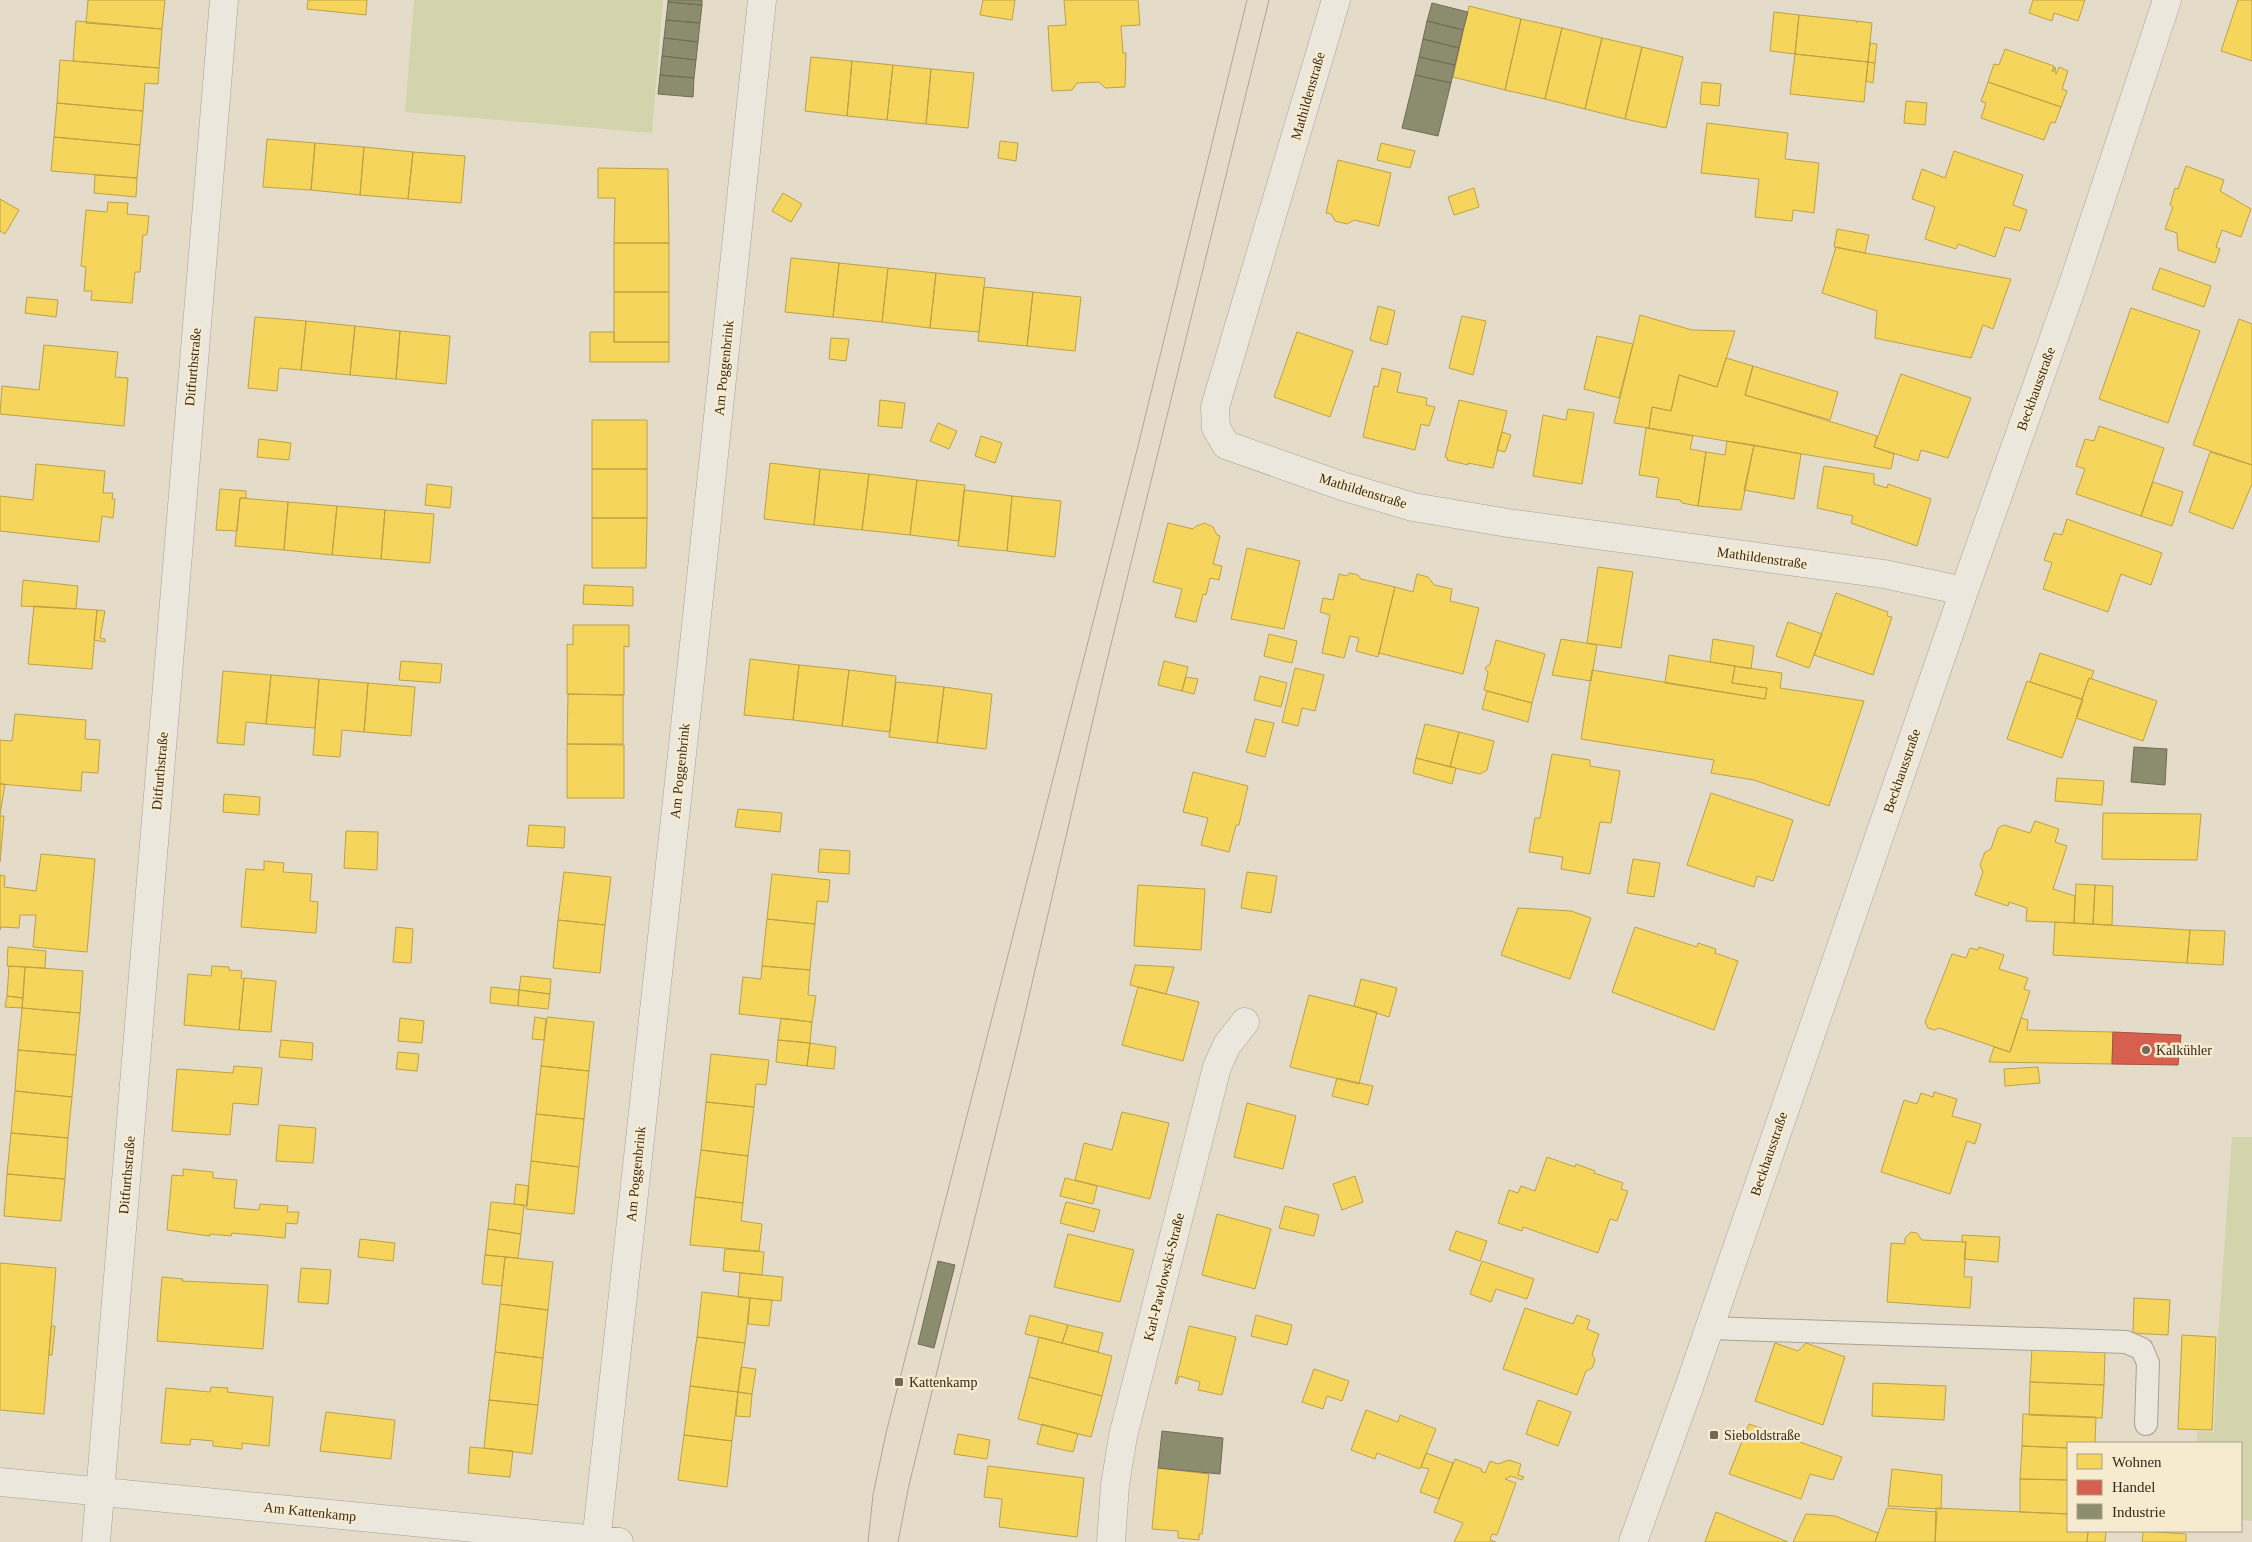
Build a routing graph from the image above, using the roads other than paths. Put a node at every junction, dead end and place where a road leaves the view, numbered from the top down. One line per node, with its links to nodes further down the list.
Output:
1 (224, 0): 10 (street, Ditfurthstraße)
2 (762, 0): 11 (street, Am Poggenbrink)
3 (1336, 0): 5 (street, Mathildenstraße)
4 (2167, 0): 5 (street, Beckhausstraße)
5 (1964, 591): 7 (street, Beckhausstraße)
6 (1245, 1022): 13 (street, Karl-Pawlowski-Straße)
7 (1709, 1328): 8 (lane); 14 (street, Beckhausstraße)
8 (2146, 1424)
9 (0, 1482): 10 (street, Am Kattenkamp)
10 (101, 1491): 11 (street, Am Kattenkamp); 12 (street, Ditfurthstraße)
11 (604, 1541)
12 (96, 1542)
13 (1110, 1542)
14 (1633, 1542)

